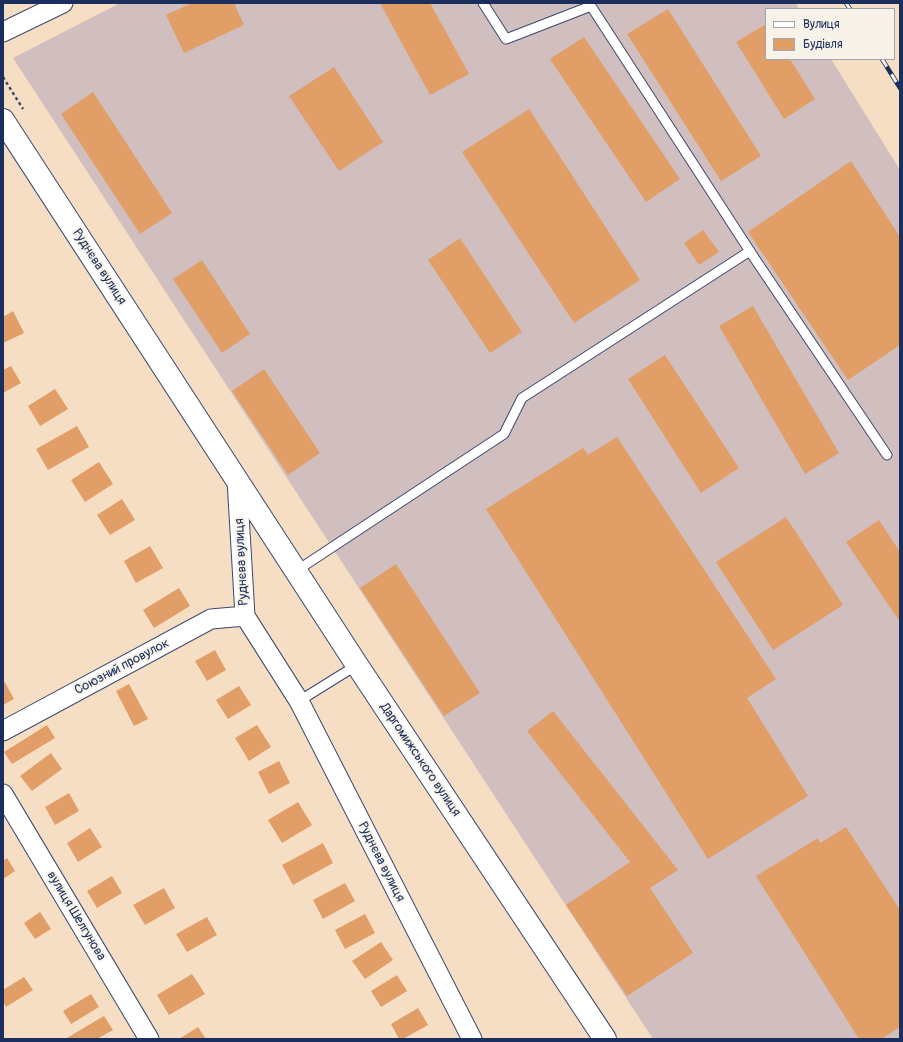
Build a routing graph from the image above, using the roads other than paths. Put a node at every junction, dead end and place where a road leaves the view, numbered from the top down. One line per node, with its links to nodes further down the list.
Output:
1 (62, 3): 3 (street)
2 (483, 3): 5 (lane)
3 (3, 32)
4 (3, 120): 7 (street, Руднєва вулиця)
5 (750, 251): 6 (lane); 8 (lane)
6 (887, 455)
7 (237, 480): 8 (street, Даргомижського вулиця); 9 (street, Руднєва вулиця)
8 (296, 571): 10 (street, Даргомижського вулиця)
9 (245, 616): 11 (street, Руднєва вулиця); 12 (street, Союзний провулок)
10 (357, 665): 11 (lane); 16 (street, Даргомижського вулиця)
11 (299, 701): 15 (street, Руднєва вулиця)
12 (3, 731)
13 (3, 794): 14 (street, вулиця Шелгунова)
14 (149, 1039)
15 (472, 1039)
16 (605, 1039)

